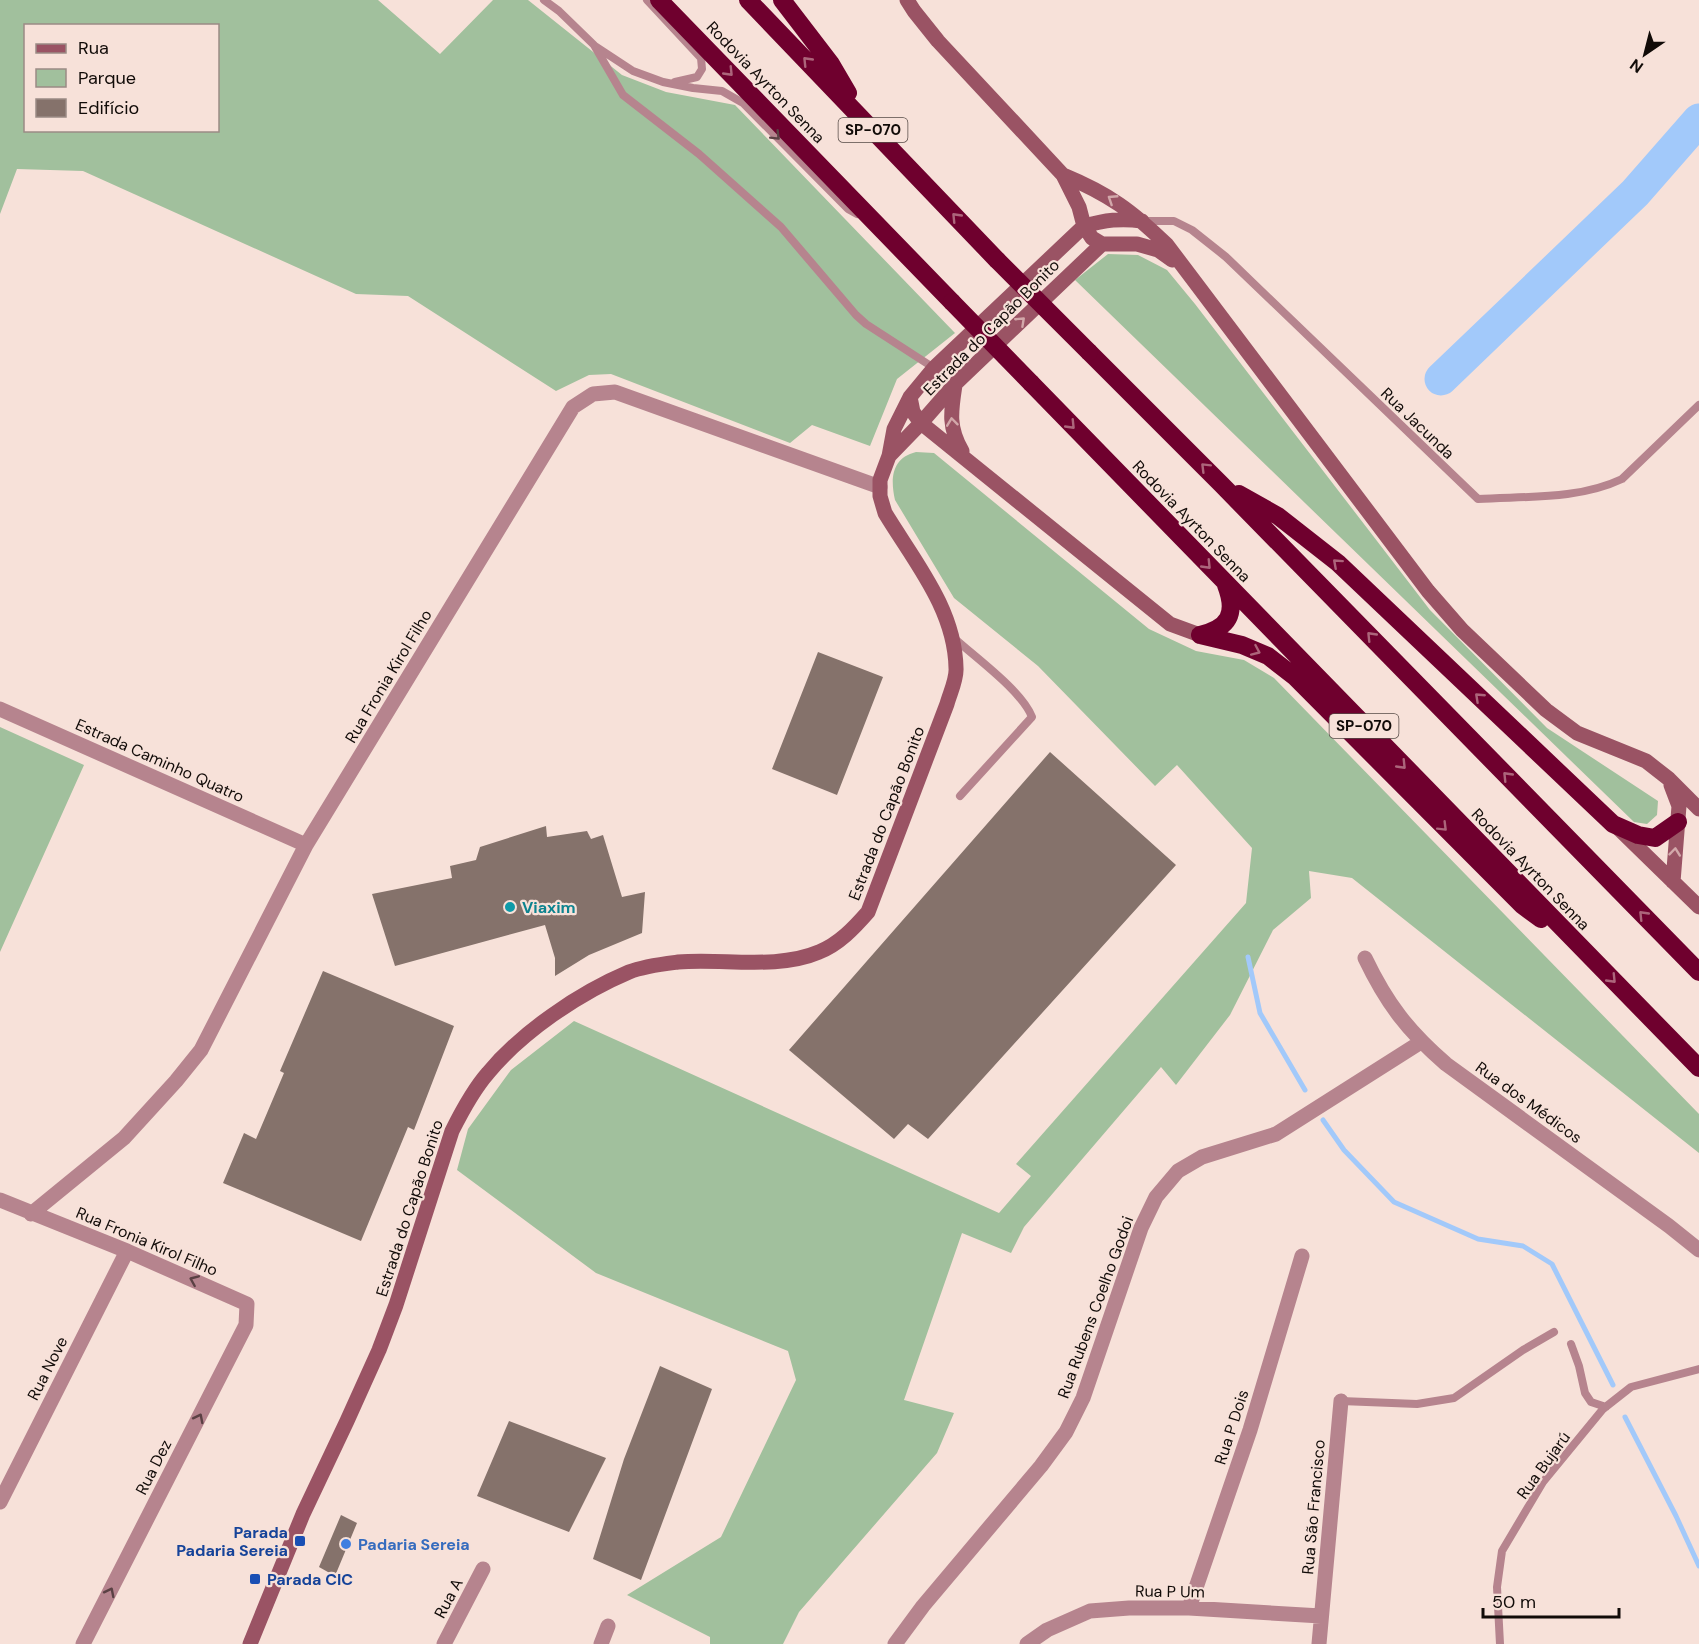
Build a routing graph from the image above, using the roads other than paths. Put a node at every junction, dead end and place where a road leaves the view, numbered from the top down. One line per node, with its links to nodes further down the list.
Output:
1 (544, 0): 7 (lane)
2 (647, 0): 8 (lane)
3 (659, 0): 12 (highway, Rodovia Ayrton Senna / SP-070, one-way to 12)
4 (748, 0): 9 (highway, SP-070, one-way to 4)
5 (782, 0): 9 (highway)
6 (907, 0): 10 (street)
7 (594, 45): 8 (lane); 16 (lane)
8 (672, 83): 12 (lane, one-way to 12)
9 (866, 123): 23 (highway, SP-070, one-way to 9, bridge)
10 (1063, 175): 11 (street, one-way to 10); 13 (street)
11 (1142, 221): 13 (street); 15 (street); 19 (lane, Rua Jacunda)
12 (880, 226): 25 (highway, Rodovia Ayrton Senna / SP-070, one-way to 25, bridge)
13 (1084, 226): 14 (street); 16 (street, Estrada do Capão Bonito)
14 (1102, 244): 15 (street); 17 (street, Estrada do Capão Bonito, one-way to 14)
15 (1185, 268): 29 (street)
16 (934, 368): 18 (street, Estrada do Capão Bonito)
17 (956, 382): 20 (street, Estrada do Capão Bonito); 22 (street, one-way to 17)
18 (910, 397): 20 (street); 21 (street, Estrada do Capão Bonito)
19 (1699, 405)
20 (921, 423): 21 (street, Estrada do Capão Bonito); 22 (street)
21 (889, 456): 24 (street, Estrada do Capão Bonito)
22 (967, 458): 26 (street)
23 (1222, 484): 33 (highway, one-way to 23); 39 (highway, SP-070, one-way to 23)
24 (880, 487): 27 (street, Estrada do Capão Bonito); 34 (street, Rua Fronia Kirol Filho)
25 (1226, 584): 26 (highway); 37 (highway, Rodovia Ayrton Senna / SP-070, one-way to 37)
26 (1200, 635): 37 (highway, one-way to 37)
27 (953, 637): 30 (lane); 59 (street, Estrada do Capão Bonito)
28 (0, 709): 34 (street, Estrada Caminho Quatro)
29 (1669, 779): 31 (street); 32 (street)
30 (960, 796)
31 (1699, 809)
32 (1678, 822): 33 (highway); 35 (street, one-way to 32)
33 (1613, 824): 35 (street)
34 (306, 845): 43 (street, Rua Fronia Kirol Filho)
35 (1673, 882): 36 (street)
36 (1699, 907)
37 (1581, 948): 41 (highway, Rodovia Ayrton Senna / SP-070, one-way to 41)
38 (1365, 958): 40 (street, Rua dos Médicos)
39 (1699, 972)
40 (1421, 1042): 44 (street, Rua dos Médicos); 62 (street, Rua Rubens Coelho Godoi)
41 (1699, 1068)
42 (0, 1200): 43 (street, Rua Fronia Kirol Filho)
43 (31, 1214): 45 (street, Rua Fronia Kirol Filho)
44 (1699, 1250)
45 (127, 1251): 47 (street, Rua Fronia Kirol Filho, one-way to 45); 53 (street, Rua Nove)
46 (1302, 1256): 55 (street, Rua P Dois)
47 (248, 1304): 58 (street, Rua Dez, one-way to 47)
48 (1554, 1332): 51 (lane)
49 (1571, 1344): 52 (lane)
50 (1699, 1369): 52 (lane, Rua Bujarú)
51 (1341, 1401): 56 (street, Rua São Francisco)
52 (1606, 1407): 65 (lane, Rua Bujarú)
53 (0, 1502)
54 (483, 1569): 60 (street, Rua A)
55 (1188, 1608): 56 (street, Rua P Um); 63 (street, Rua P Um)
56 (1321, 1616): 64 (street, Rua São Francisco)
57 (608, 1626): 61 (street)
58 (83, 1644)
59 (250, 1644)
60 (444, 1644)
61 (601, 1644)
62 (896, 1644)
63 (1027, 1644)
64 (1319, 1644)
65 (1500, 1644)

